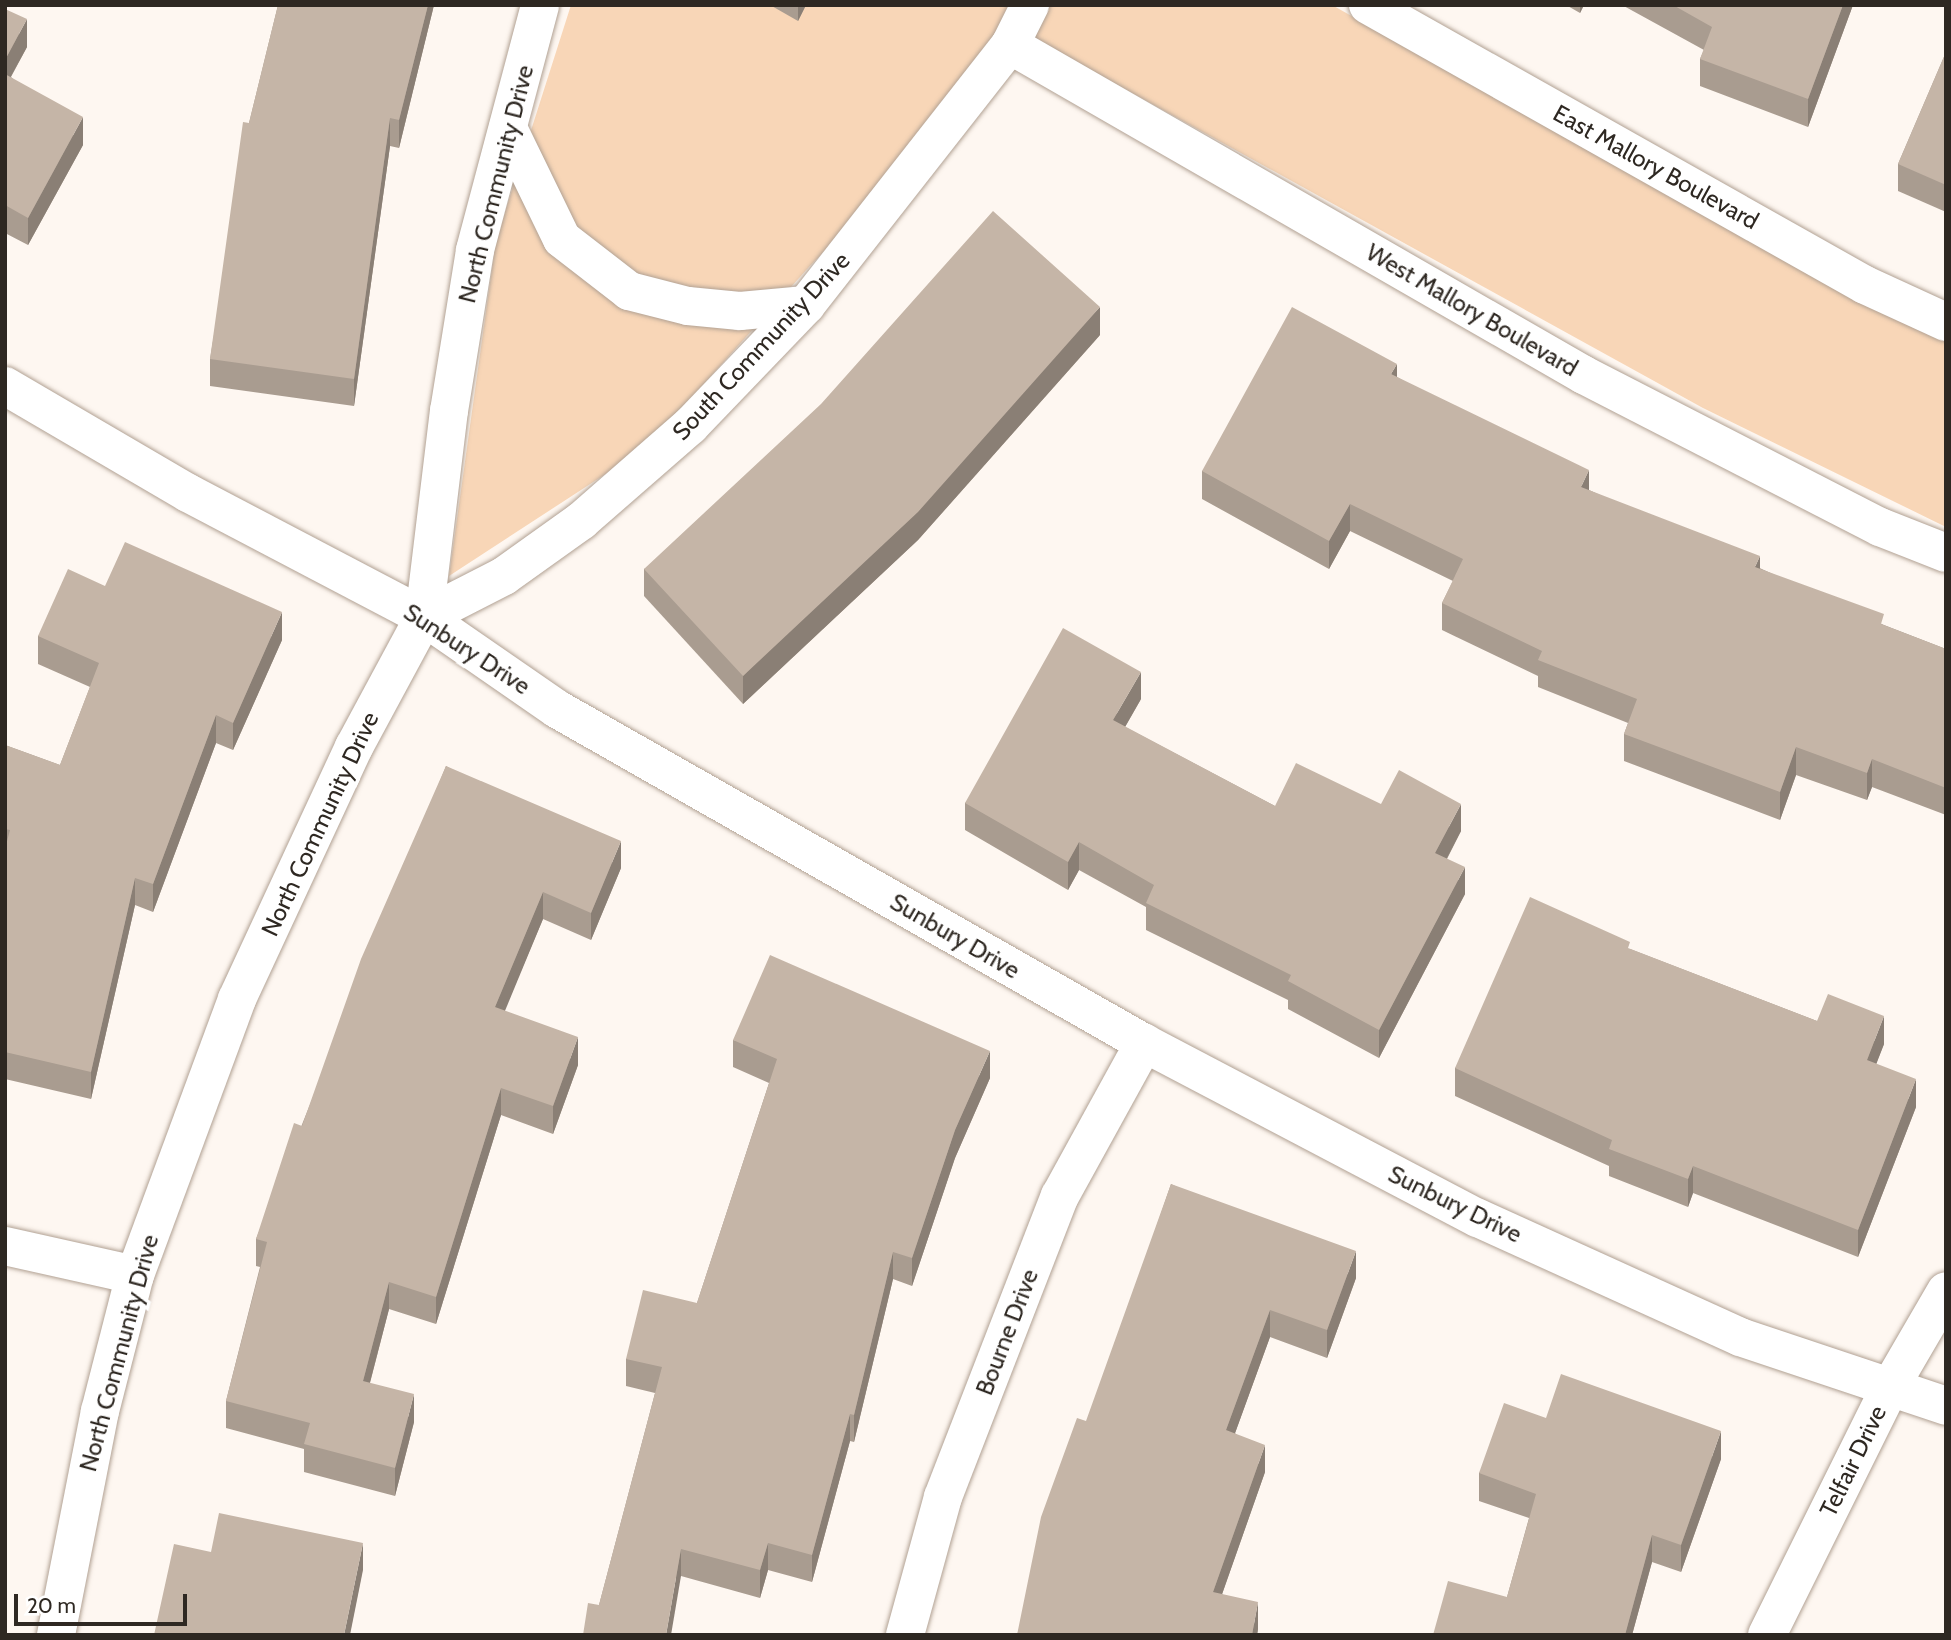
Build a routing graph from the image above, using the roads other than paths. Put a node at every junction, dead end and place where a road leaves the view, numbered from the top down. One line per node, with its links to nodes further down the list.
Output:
1 (540, 5): 5 (street, North Community Drive)
2 (1030, 5): 4 (street, South Community Drive)
3 (1368, 5): 7 (street, East Mallory Boulevard)
4 (1010, 45): 6 (street, South Community Drive); 9 (street, West Mallory Boulevard)
5 (508, 128): 6 (street); 10 (street, North Community Drive)
6 (806, 305): 10 (street, South Community Drive)
7 (1946, 323)
8 (5, 386): 10 (street, Sunbury Drive)
9 (1946, 553)
10 (424, 617): 11 (street, Sunbury Drive); 13 (street, North Community Drive)
11 (1144, 1043): 15 (street, Sunbury Drive); 18 (street, Bourne Drive)
12 (5, 1246): 13 (street)
13 (135, 1275): 17 (street, North Community Drive)
14 (1946, 1291): 15 (street, Telfair Drive)
15 (1889, 1389): 16 (street, Sunbury Drive); 19 (street, Telfair Drive)
16 (1946, 1406)
17 (56, 1635)
18 (905, 1635)
19 (1767, 1635)

